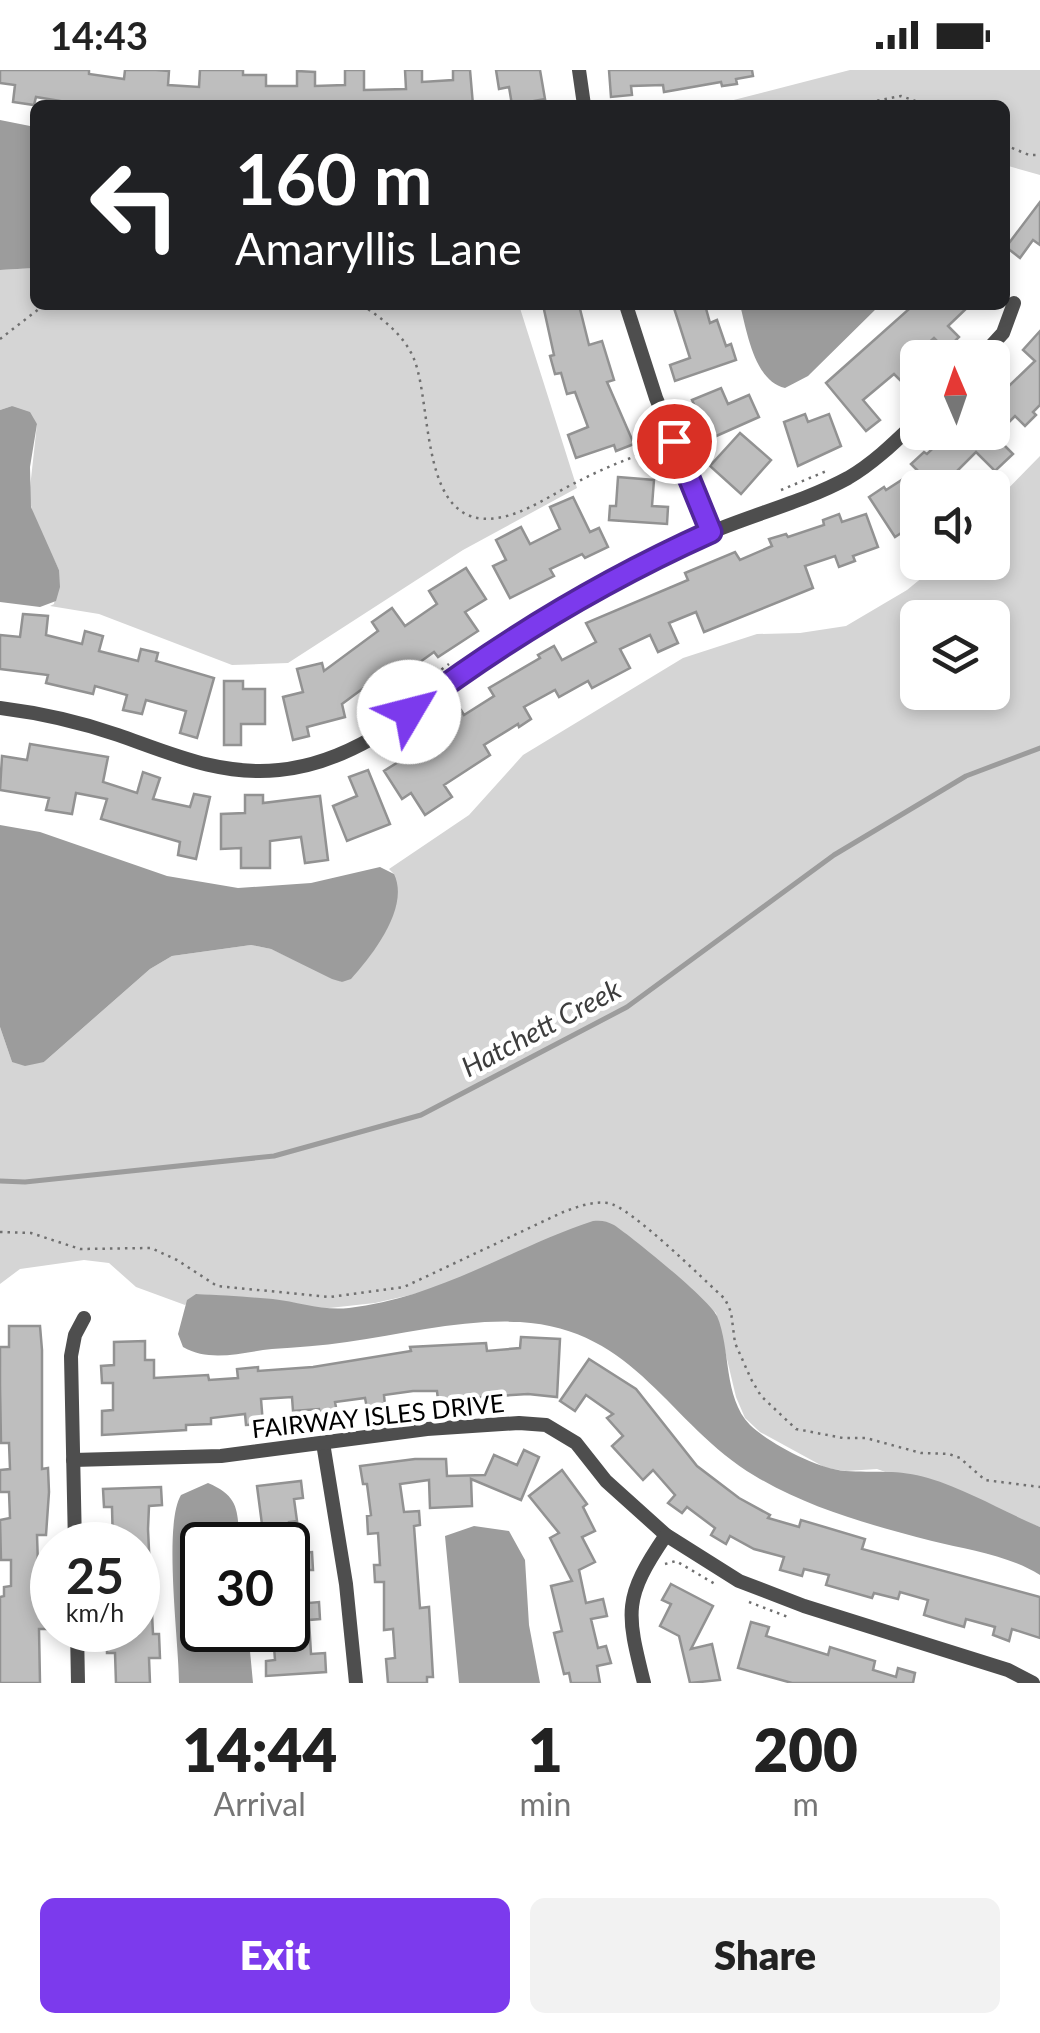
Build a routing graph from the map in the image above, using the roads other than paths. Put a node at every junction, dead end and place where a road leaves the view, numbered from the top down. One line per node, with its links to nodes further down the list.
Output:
1 (579, 70): 2 (street)
2 (583, 100)
3 (1014, 303): 5 (street)
4 (628, 310): 7 (street)
5 (996, 340)
6 (900, 437): 7 (street)
7 (711, 532): 8 (street)
8 (0, 708)
9 (84, 1318): 11 (street)
10 (323, 1442): 11 (street, FAIRWAY ISLES DRIVE); 13 (street, FAIRWAY ISLES DRIVE); 16 (street)
11 (72, 1460): 12 (street)
12 (74, 1522)
13 (666, 1535): 17 (street); 18 (street, FAIRWAY ISLES DRIVE)
14 (77, 1652): 15 (street)
15 (78, 1683)
16 (356, 1683)
17 (644, 1683)
18 (1033, 1683)

